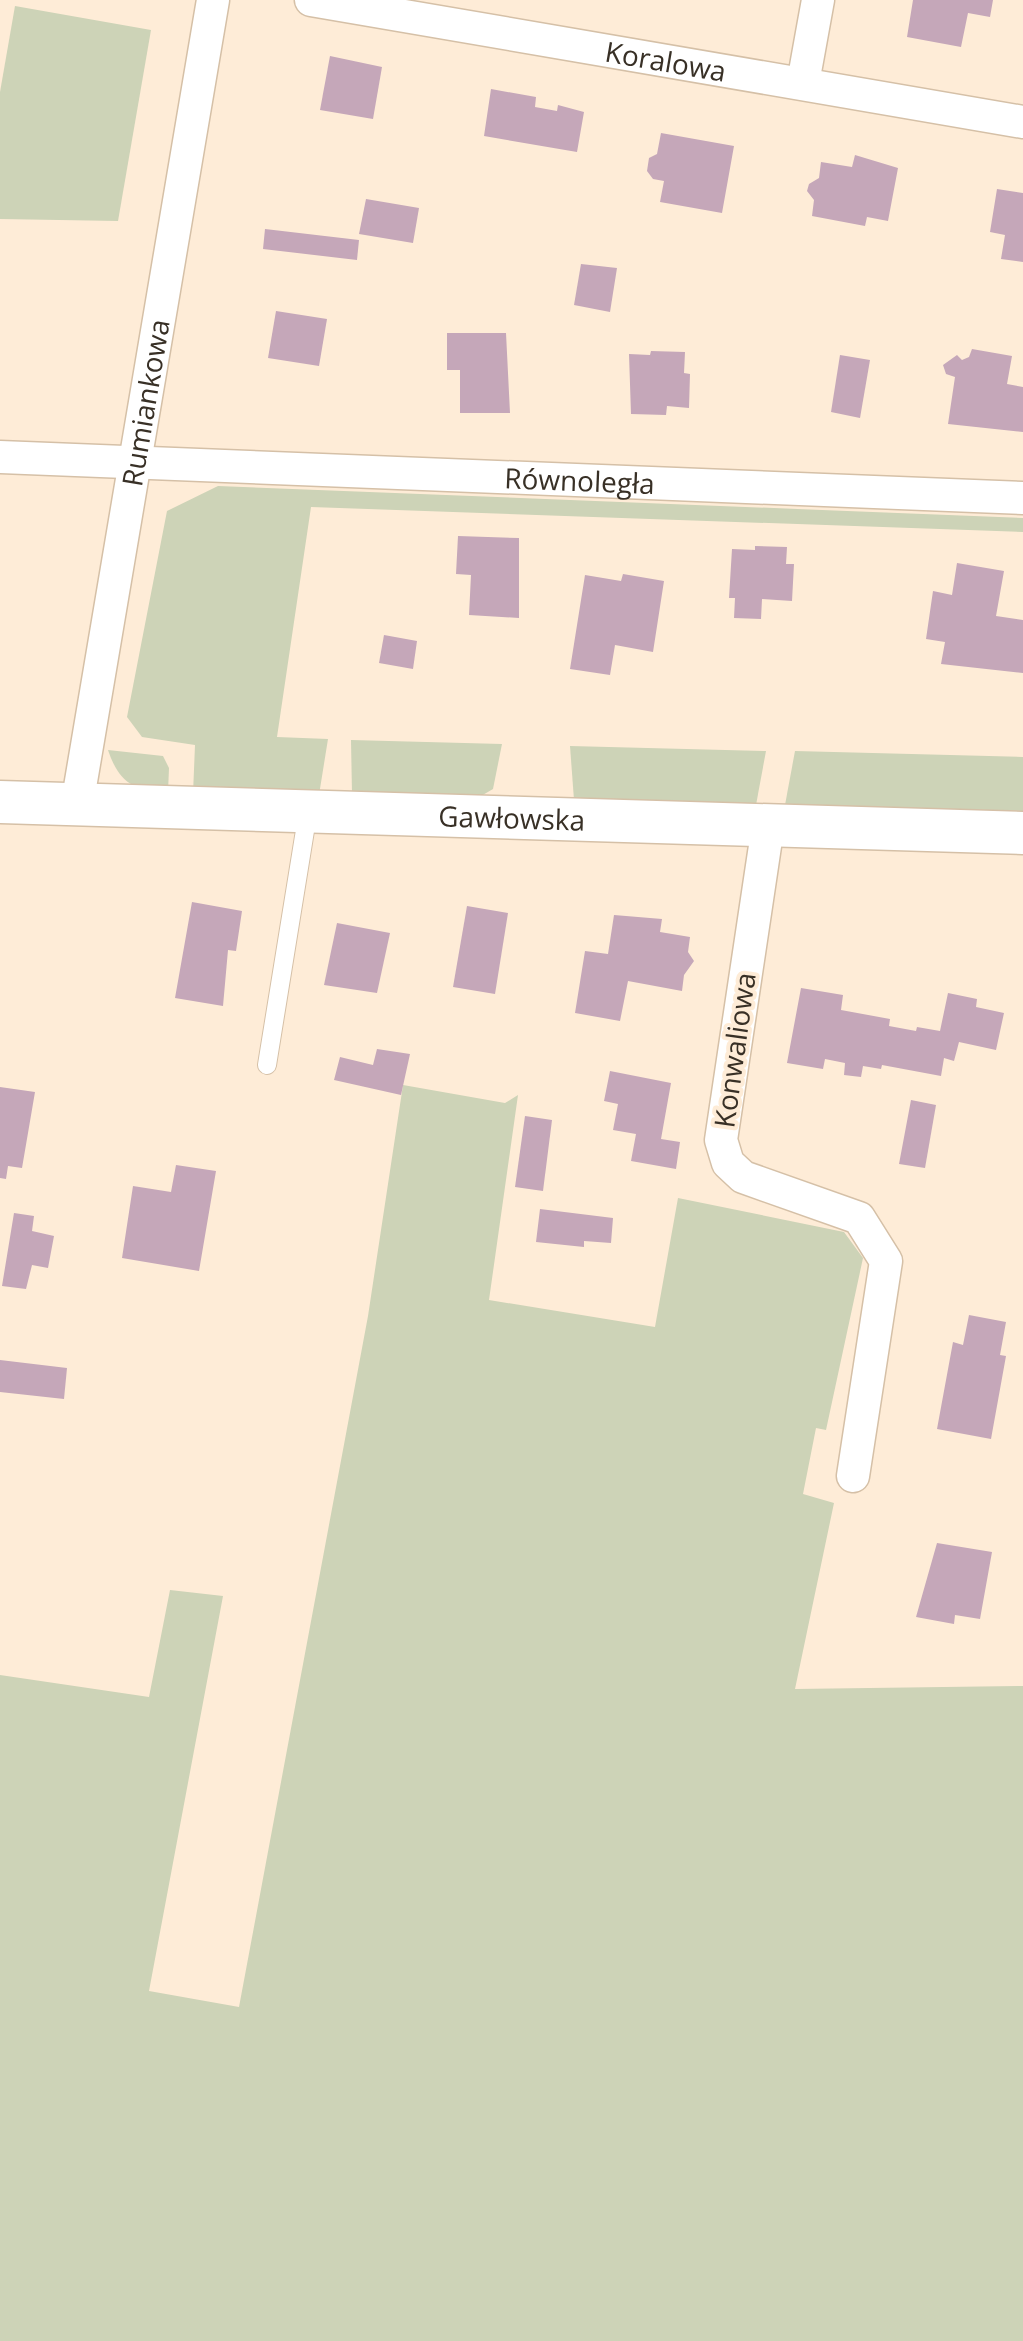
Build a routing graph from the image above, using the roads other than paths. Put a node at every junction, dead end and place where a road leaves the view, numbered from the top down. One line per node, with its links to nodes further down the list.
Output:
1 (214, 0): 7 (street, Rumiankowa)
2 (310, 0): 4 (street, Koralowa)
3 (818, 0): 4 (street)
4 (803, 83): 5 (street, Koralowa)
5 (1023, 122)
6 (0, 457): 7 (street, Równoległa)
7 (134, 460): 8 (street, Równoległa); 10 (street, Rumiankowa)
8 (1023, 498)
9 (0, 802): 10 (street, Gawłowska)
10 (78, 804): 11 (street, Gawłowska)
11 (308, 812): 12 (street, Gawłowska); 14 (lane)
12 (768, 826): 13 (street, Gawłowska); 15 (street, Konwaliowa)
13 (1023, 833)
14 (267, 1064)
15 (853, 1476)

